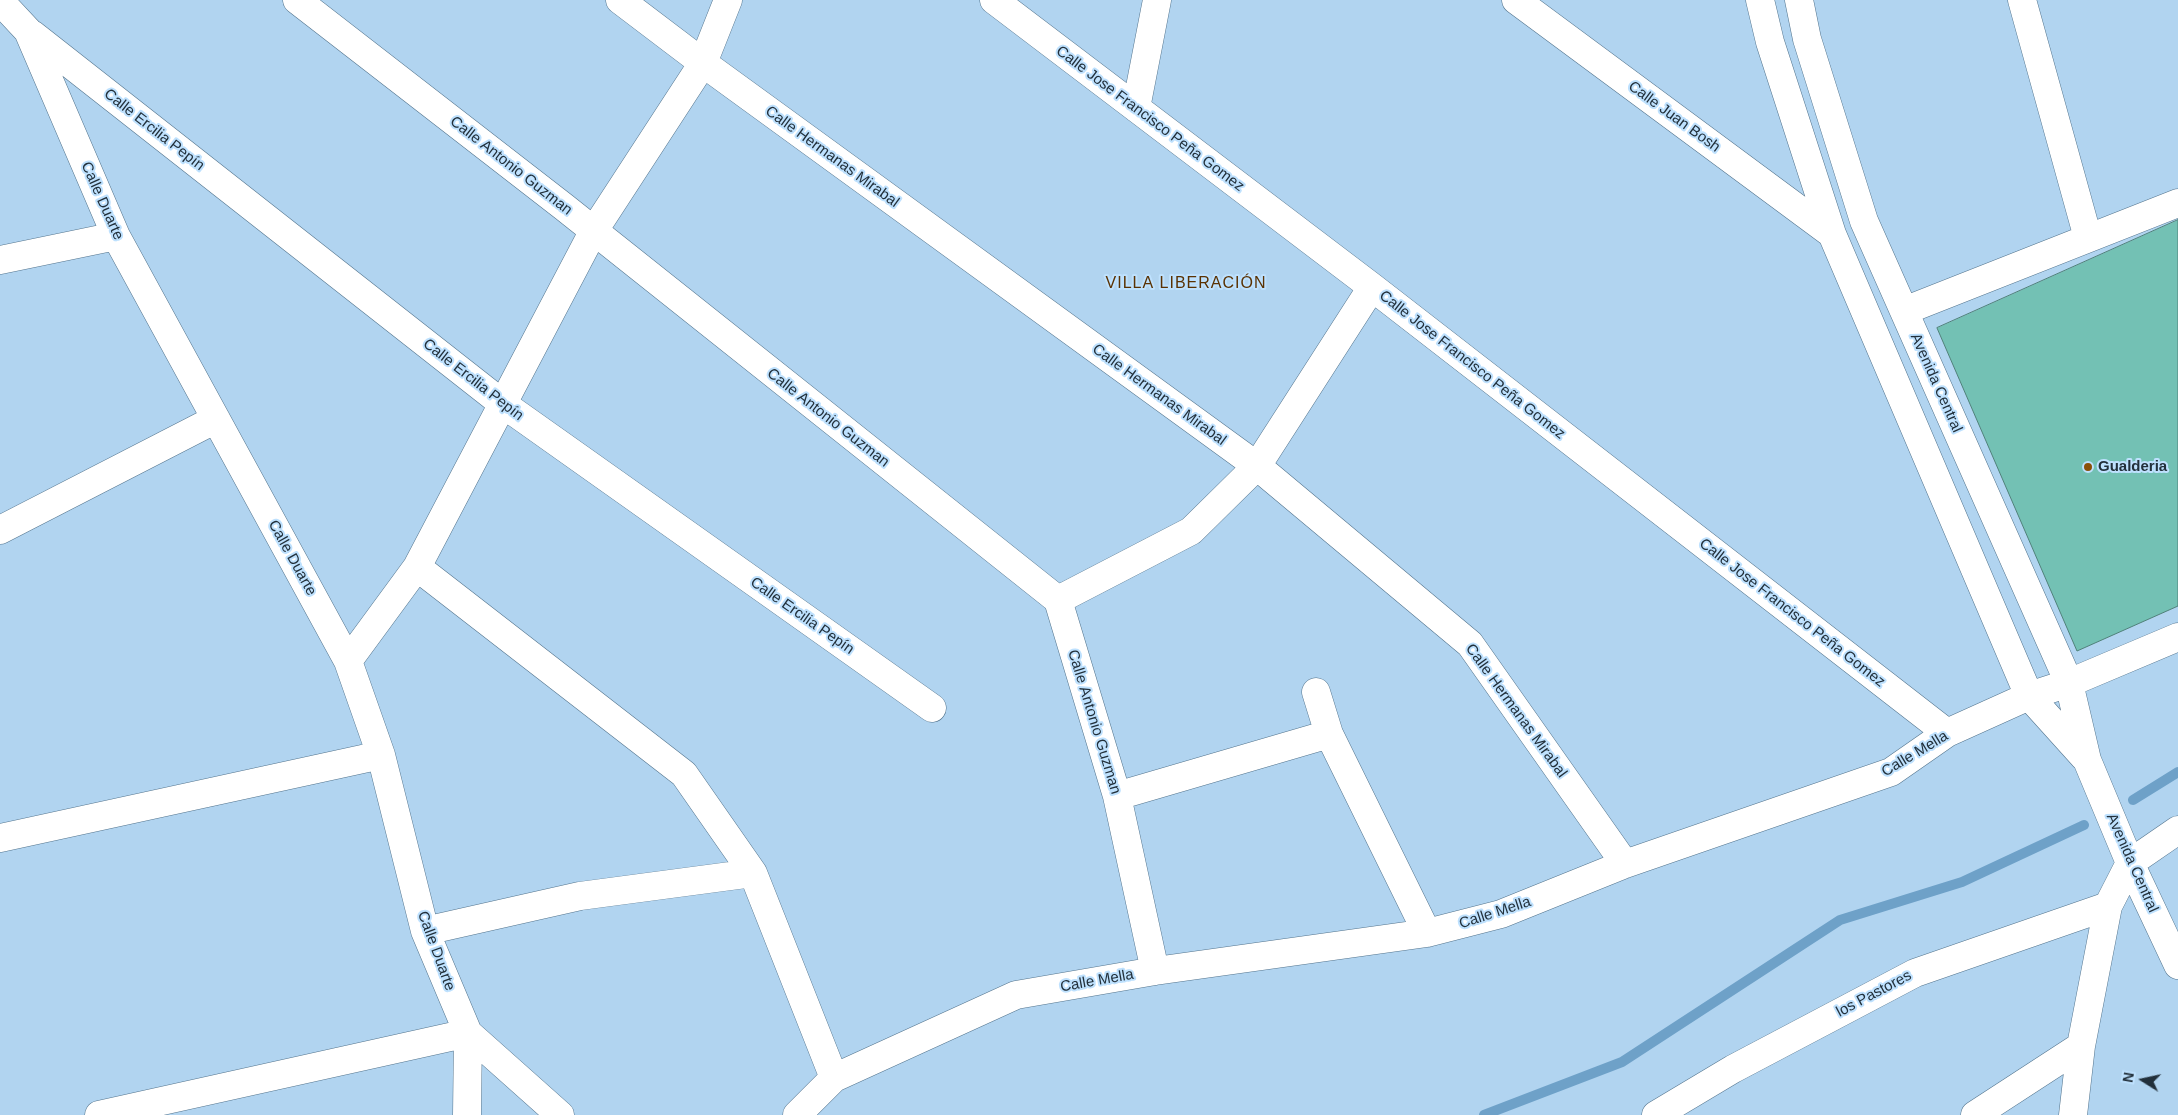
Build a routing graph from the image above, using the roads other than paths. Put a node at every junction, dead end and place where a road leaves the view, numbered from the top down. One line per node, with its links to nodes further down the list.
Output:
1 (297, 0): 16 (street, Calle Antonio Guzman)
2 (620, 0): 13 (street, Calle Hermanas Mirabal)
3 (728, 0): 13 (street)
4 (994, 0): 14 (street, Calle Jose Francisco Peña Gomez)
5 (1157, 0): 14 (street)
6 (1516, 0): 11 (street, Calle Juan Bosh)
7 (1760, 0): 17 (street, Avenida Central)
8 (1799, 0): 22 (street, Avenida Central)
9 (2022, 0): 19 (street)
10 (0, 1): 12 (street, Calle Duarte)
11 (1546, 12): 17 (street, Calle Juan Bosh)
12 (28, 31): 18 (street, Calle Duarte); 23 (street, Calle Ercilia Pepín)
13 (703, 63): 16 (street); 25 (street, Calle Hermanas Mirabal)
14 (1136, 108): 21 (street, Calle Jose Francisco Peña Gomez)
15 (2178, 203): 19 (street)
16 (594, 232): 23 (street); 28 (street, Calle Antonio Guzman)
17 (1832, 234): 33 (street, Avenida Central)
18 (116, 236): 20 (street); 24 (street, Calle Duarte)
19 (2088, 238): 22 (street)
20 (0, 260)
21 (1372, 287): 25 (street); 35 (street, Calle Jose Francisco Peña Gomez)
22 (1904, 311): 31 (street, Avenida Central)
23 (503, 404): 27 (street); 34 (street, Calle Ercilia Pepín)
24 (216, 419): 26 (street); 30 (street, Calle Duarte)
25 (1257, 466): 28 (street); 43 (street, Calle Hermanas Mirabal)
26 (0, 530)
27 (417, 567): 30 (street); 44 (street)
28 (1058, 600): 39 (street, Calle Antonio Guzman)
29 (2178, 637): 31 (street, Calle Mella)
30 (348, 661): 37 (street, Calle Duarte)
31 (2069, 683): 33 (street, Calle Mella); 38 (street, Avenida Central)
32 (1316, 692): 36 (street)
33 (2029, 696): 35 (street, Calle Mella); 38 (street, Avenida Central)
34 (932, 708)
35 (1947, 733): 43 (street, Calle Mella)
36 (1330, 734): 39 (street); 47 (street)
37 (381, 755): 41 (street); 46 (street, Calle Duarte)
38 (2087, 760): 42 (street, Avenida Central)
39 (1117, 796): 49 (street, Calle Antonio Guzman)
40 (2178, 830): 42 (street)
41 (0, 838)
42 (2130, 863): 45 (street); 48 (street, Avenida Central)
43 (1625, 864): 47 (street, Calle Mella)
44 (753, 873): 46 (street); 52 (street)
45 (2108, 906): 51 (street); 58 (street, los Pastores)
46 (425, 931): 50 (street, Calle Duarte)
47 (1427, 933): 49 (street, Calle Mella)
48 (2178, 965)
49 (1155, 971): 52 (street, Calle Mella)
50 (468, 1033): 53 (street); 55 (street); 56 (street, Calle Duarte)
51 (2081, 1046): 59 (street); 60 (street)
52 (834, 1078): 57 (street, Calle Mella)
53 (207, 1103): 54 (street)
54 (99, 1115)
55 (467, 1115)
56 (560, 1115)
57 (797, 1115)
58 (1656, 1115)
59 (1975, 1115)
60 (2073, 1115)

